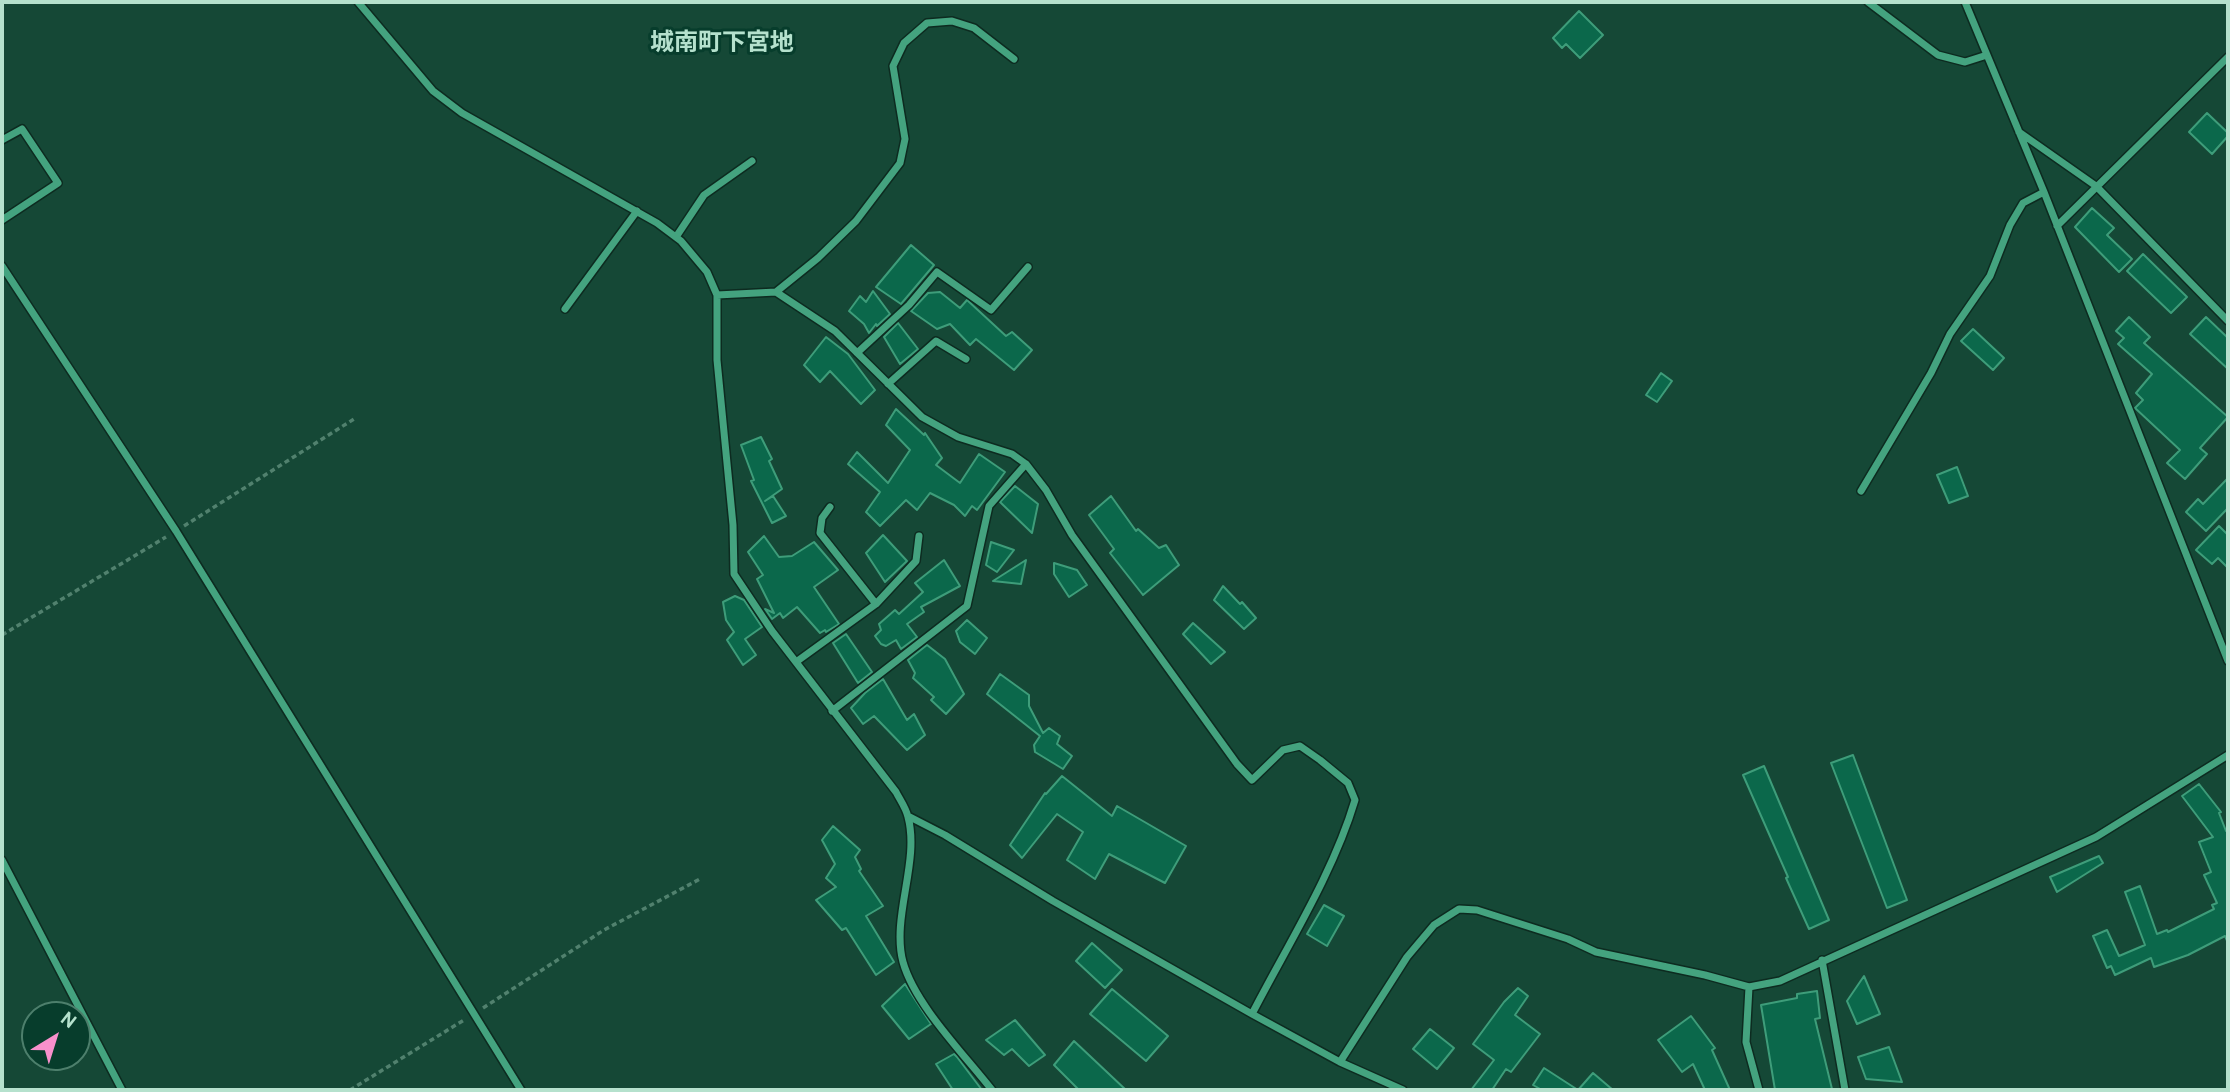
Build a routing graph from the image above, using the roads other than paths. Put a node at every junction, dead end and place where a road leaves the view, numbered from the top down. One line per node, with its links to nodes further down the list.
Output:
1 (358, 2): 12 (street)
2 (1868, 2): 4 (street)
3 (1965, 2): 4 (street)
4 (1987, 55): 7 (street)
5 (2228, 57): 10 (street)
6 (1014, 60): 18 (street)
7 (2018, 131): 10 (street); 11 (street)
8 (2, 140): 13 (street)
9 (752, 161): 15 (street)
10 (2096, 186): 14 (street); 21 (street)
11 (2044, 192): 14 (street); 26 (street)
12 (637, 211): 15 (street); 20 (street)
13 (2, 220)
14 (2057, 226): 31 (street)
15 (676, 237): 19 (street)
16 (2, 266): 41 (street)
17 (1028, 267): 22 (street)
18 (776, 292): 19 (street); 22 (street)
19 (717, 295): 30 (street)
20 (565, 309)
21 (2228, 321)
22 (858, 353): 24 (street)
23 (966, 359): 24 (street)
24 (888, 384): 25 (street)
25 (1026, 464): 32 (street); 38 (street)
26 (1861, 491)
27 (830, 507): 29 (street)
28 (919, 536): 29 (street)
29 (876, 604): 30 (street)
30 (796, 662): 32 (street)
31 (2228, 662)
32 (832, 711): 34 (street)
33 (2228, 755): 36 (street)
34 (908, 816): 38 (street); 42 (street)
35 (2, 860): 40 (street)
36 (1822, 960): 37 (street); 45 (street)
37 (1749, 987): 39 (street); 44 (street)
38 (1252, 1014): 39 (street)
39 (1340, 1062): 43 (street)
40 (122, 1090)
41 (521, 1090)
42 (992, 1090)
43 (1404, 1090)
44 (1759, 1090)
45 (1845, 1090)

